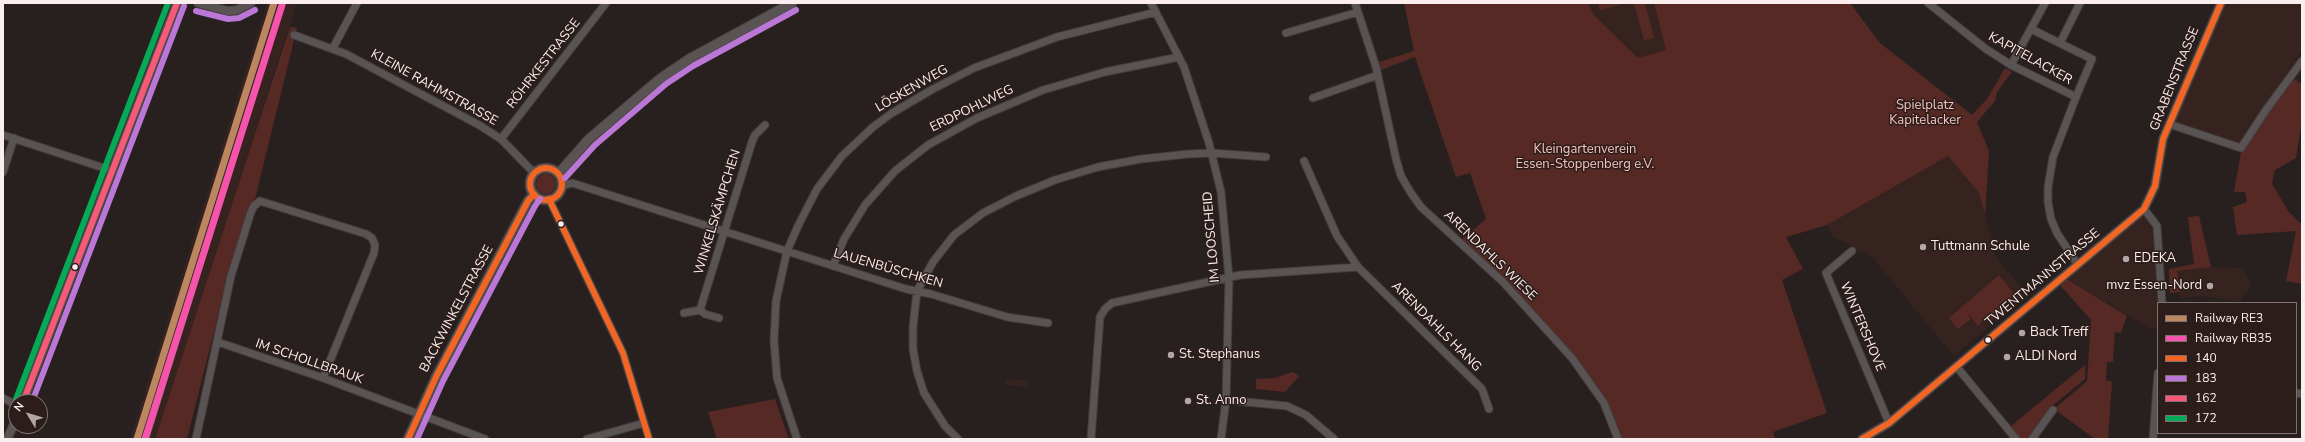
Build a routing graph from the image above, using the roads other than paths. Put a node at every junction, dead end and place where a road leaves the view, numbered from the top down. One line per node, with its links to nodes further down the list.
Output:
1 (177, 3): 35 (street)
2 (198, 3): 3 (street)
3 (251, 3)
4 (357, 3): 20 (street)
5 (606, 3): 31 (street, RÖHRKESTRASSE)
6 (792, 3): 13 (main road)
7 (1151, 3): 14 (street, IM LOOSCHEID)
8 (1354, 3): 15 (street, ARENDAHLS WIESE)
9 (1928, 3): 23 (street, KAPITELACKER)
10 (2045, 3): 16 (street)
11 (2080, 3): 19 (street)
12 (2221, 3): 27 (street, GRABENSTRASSE)
13 (776, 6): 38 (main road)
14 (1156, 12): 21 (street, IM LOOSCHEID); 44 (street, LÖSKENWEG)
15 (1358, 12): 17 (street); 24 (street, ARENDAHLS WIESE)
16 (2031, 29): 19 (street); 23 (street)
17 (1286, 33)
18 (294, 35): 20 (street, KLEINE RAHMSTRASSE)
19 (2060, 43): 25 (street)
20 (333, 48): 31 (street, KLEINE RAHMSTRASSE)
21 (1179, 57): 32 (street, IM LOOSCHEID); 47 (street, ERDPOHLWEG)
22 (2302, 62): 27 (street)
23 (2011, 65): 25 (street, KAPITELACKER)
24 (1378, 76): 26 (street); 78 (street, ARENDAHLS WIESE)
25 (2076, 97): 46 (street, KAPITELACKER)
26 (1313, 98)
27 (2169, 124): 42 (street, GRABENSTRASSE)
28 (765, 125): 43 (street, WINKELSKÄMPCHEN)
29 (3, 135): 30 (street)
30 (14, 138): 35 (street); 36 (street)
31 (501, 139): 37 (street, KLEINE RAHMSTRASSE)
32 (1212, 153): 33 (street); 49 (street, IM LOOSCHEID); 50 (street)
33 (1266, 157)
34 (1304, 161): 48 (street, ARENDAHLS HANG)
35 (113, 171): 60 (street)
36 (3, 172)
37 (534, 173): 38 (main road); 40 (main road)
38 (559, 173): 39 (main road)
39 (562, 186): 41 (main road); 43 (street, LAUENBÜSCHKEN)
40 (534, 194): 41 (main road); 64 (main road, BACKWINKELSTRASSE)
41 (549, 200): 65 (street)
42 (2144, 209): 46 (street, TWENTMANNSTRASSE); 51 (street)
43 (725, 231): 44 (street, LAUENBÜSCHKEN); 52 (street, WINKELSKÄMPCHEN)
44 (787, 251): 47 (street, LAUENBÜSCHKEN); 73 (street, LÖSKENWEG)
45 (1852, 251): 66 (street, WINTERSHOVE)
46 (2078, 265): 57 (street, TWENTMANNSTRASSE)
47 (833, 266): 50 (street, LAUENBÜSCHKEN)
48 (1358, 267): 49 (street); 62 (street, ARENDAHLS HANG)
49 (1229, 278): 61 (street, IM LOOSCHEID); 75 (street)
50 (917, 291): 55 (street, LAUENBÜSCHKEN); 74 (street)
51 (2162, 302)
52 (700, 310): 53 (street); 54 (street)
53 (684, 314)
54 (719, 318)
55 (1048, 323)
56 (218, 342): 58 (street, IM SCHOLLBRAUK); 58 (street); 68 (street)
57 (1956, 366): 66 (street, TWENTMANNSTRASSE); 80 (street)
58 (323, 378): 64 (street, IM SCHOLLBRAUK)
59 (2157, 386): 82 (street)
60 (27, 394)
61 (1226, 400): 76 (street, IM LOOSCHEID); 77 (street)
62 (1489, 409)
63 (2053, 410): 81 (street)
64 (418, 414): 69 (main road, BACKWINKELSTRASSE); 70 (street, IM SCHOLLBRAUK)
65 (644, 423): 71 (street); 72 (street)
66 (1889, 423): 67 (street, TWENTMANNSTRASSE)
67 (1874, 436): 79 (street, TWENTMANNSTRASSE)
68 (196, 439)
69 (408, 439)
70 (485, 439)
71 (587, 439)
72 (649, 439)
73 (797, 439)
74 (958, 439)
75 (1091, 439)
76 (1221, 439)
77 (1334, 439)
78 (1618, 439)
79 (1862, 439)
80 (2016, 439)
81 (2032, 439)
82 (2153, 439)

